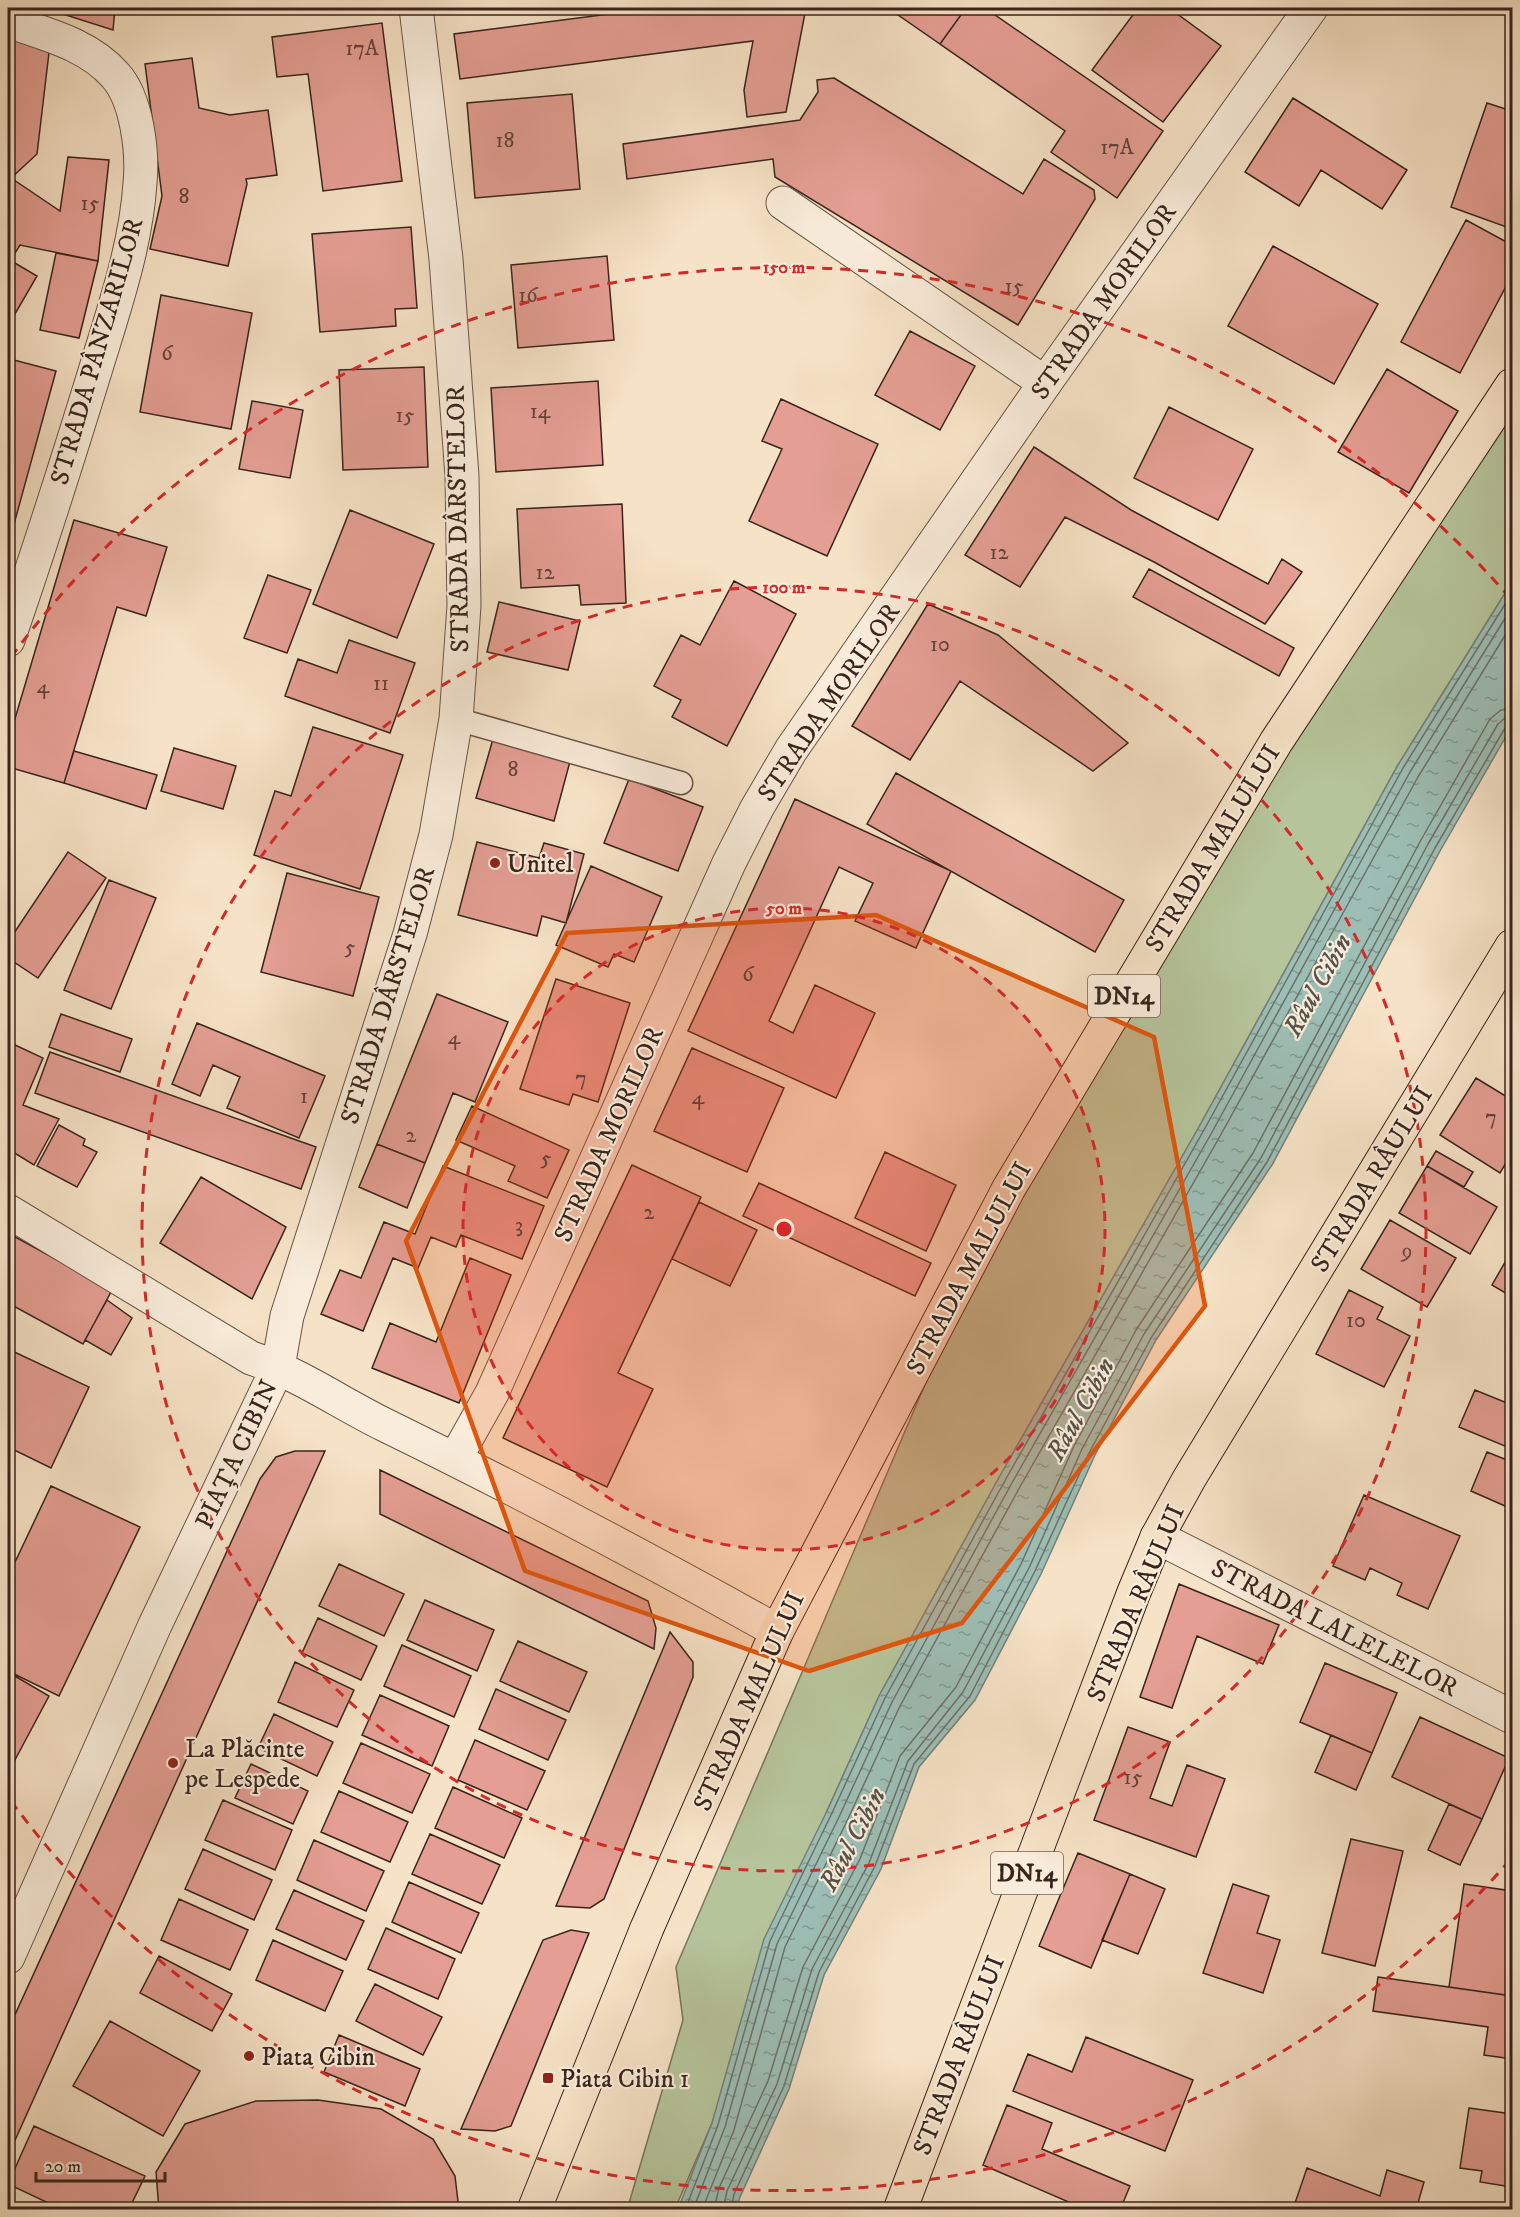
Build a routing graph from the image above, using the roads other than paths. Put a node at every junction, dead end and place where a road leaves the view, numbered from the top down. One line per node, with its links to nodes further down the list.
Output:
1 (416, 8): 8 (street, STRADA DÂRSTELOR)
2 (1311, 8): 5 (street, STRADA MORILOR)
3 (8, 21): 7 (street, STRADA PÂNZARILOR)
4 (783, 203): 5 (street)
5 (1045, 383): 13 (street, STRADA MORILOR)
6 (1512, 385): 15 (main road, STRADA MALULUI / DN14)
7 (8, 640)
8 (456, 719): 9 (lane); 12 (street, STRADA DÂRSTELOR)
9 (681, 783)
10 (1512, 946): 14 (main road, STRADA RÂULUI / DN14)
11 (8, 1211): 12 (street)
12 (278, 1367): 13 (street, PIAȚA CIBIN); 17 (street, PIAȚA CIBIN)
13 (455, 1460): 15 (street, PIAȚA CIBIN)
14 (1157, 1537): 16 (street, STRADA LALELELOR); 19 (main road, STRADA RÂULUI / DN14)
15 (777, 1631): 18 (main road, STRADA MALULUI / DN14)
16 (1512, 1717)
17 (8, 1958)
18 (534, 2210)
19 (900, 2210)

